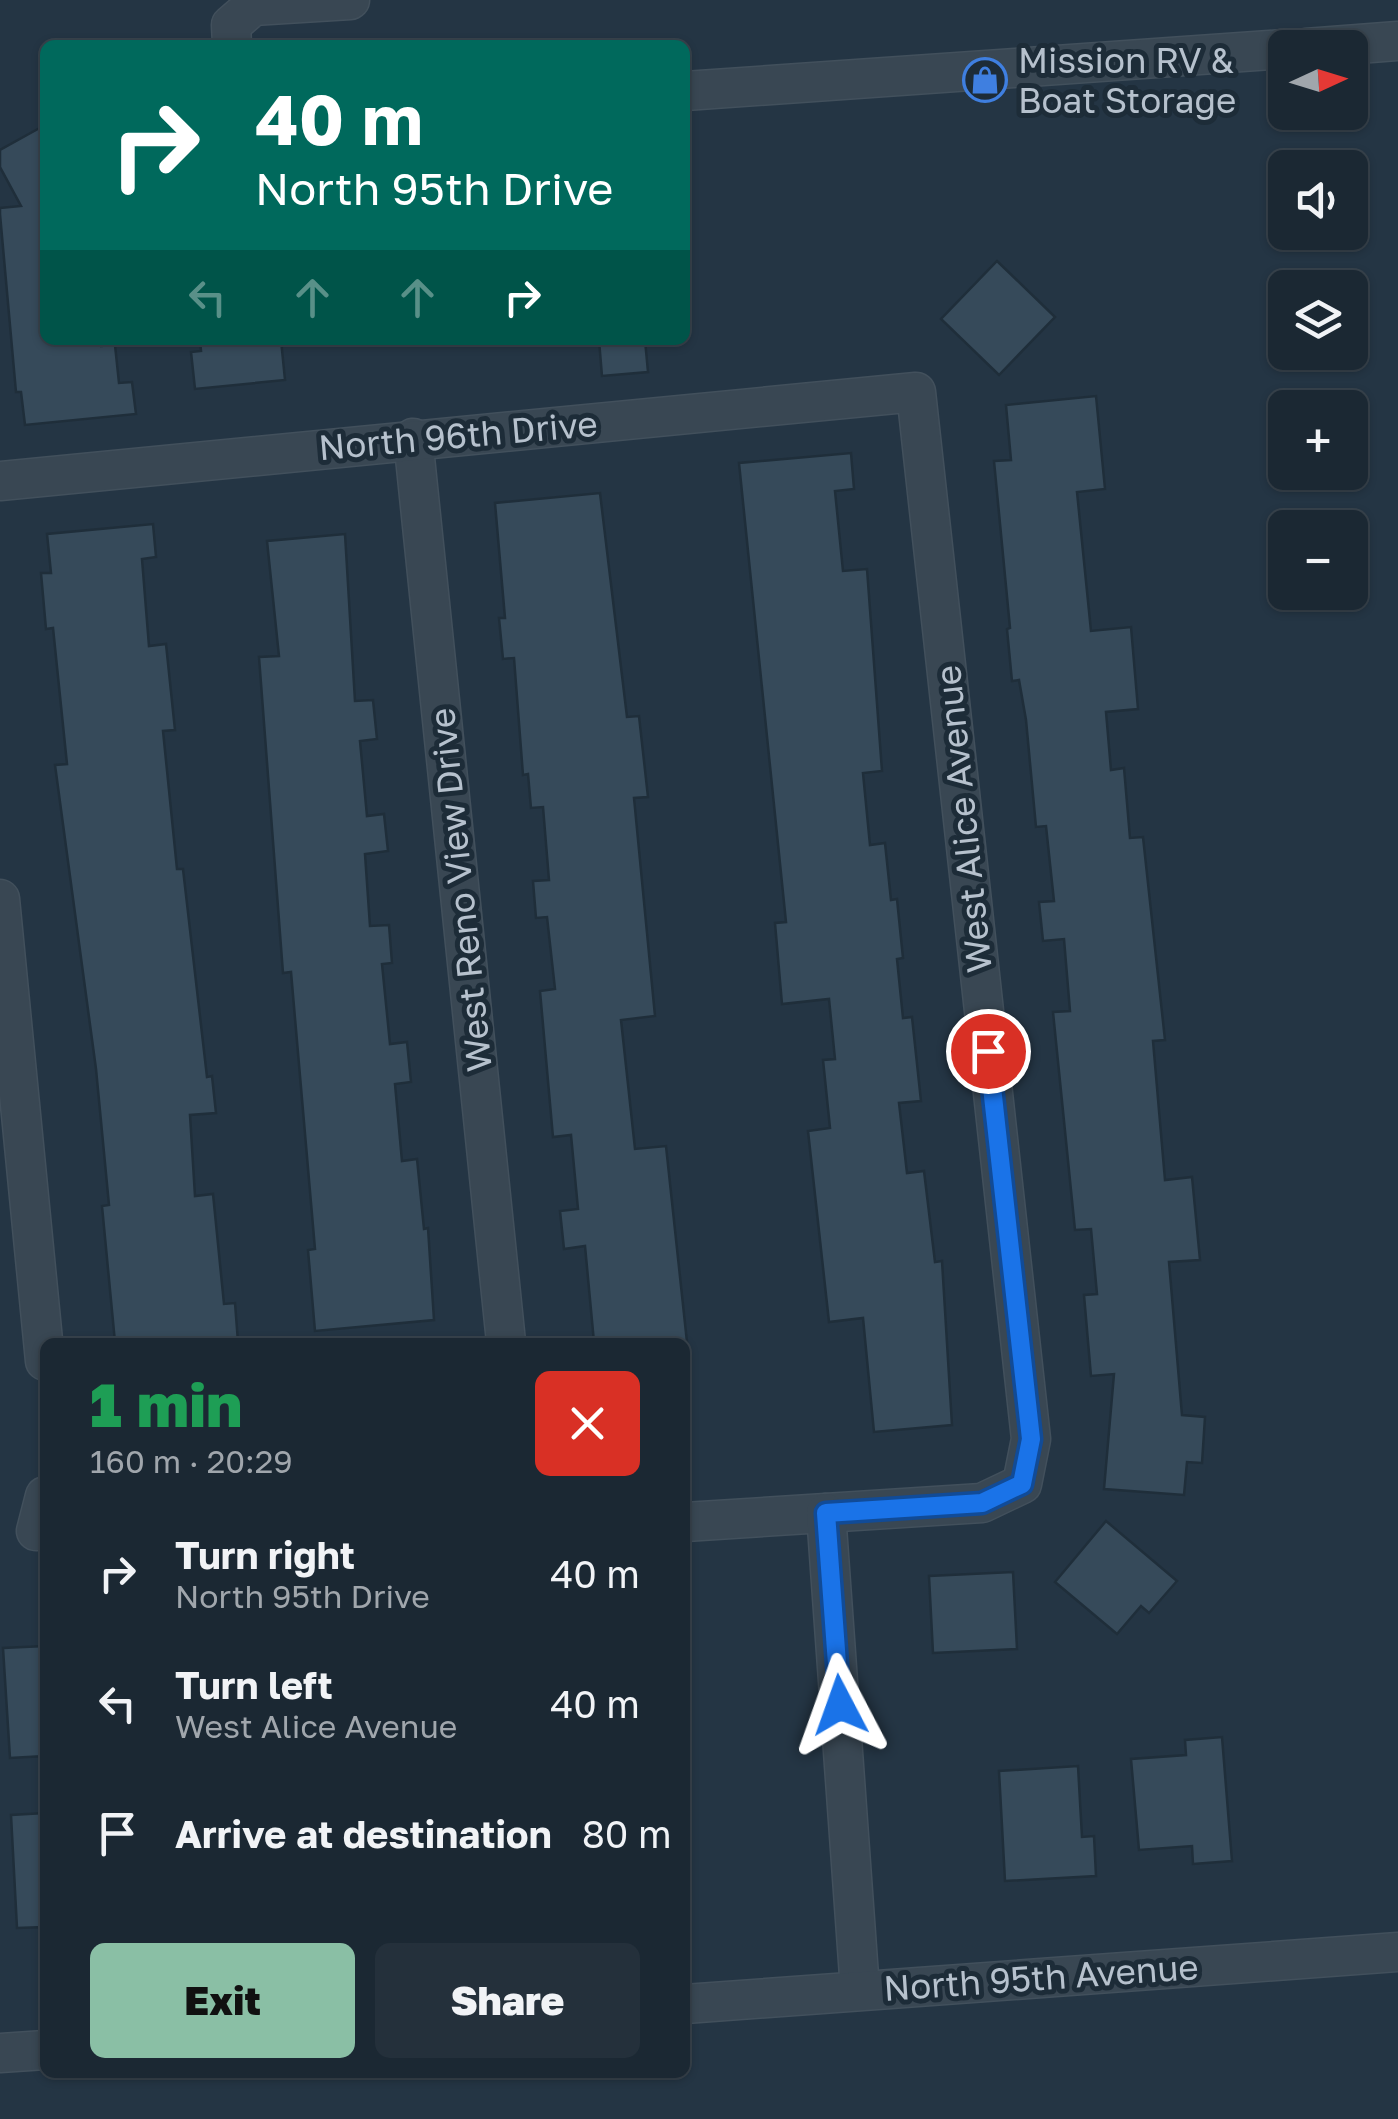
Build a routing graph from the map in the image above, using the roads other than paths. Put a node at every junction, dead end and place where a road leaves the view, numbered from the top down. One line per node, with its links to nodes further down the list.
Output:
1 (350, 0): 2 (street)
2 (232, 40)
3 (1398, 41): 4 (street)
4 (1368, 43)
5 (1268, 50): 6 (street)
6 (690, 92)
7 (916, 392): 8 (street, North 96th Drive); 13 (street, West Alice Avenue)
8 (414, 438): 9 (street, North 96th Drive); 12 (street, West Reno View Drive)
9 (0, 481)
10 (0, 899): 11 (street)
11 (43, 1338)
12 (506, 1338)
13 (826, 1513): 14 (street); 16 (street)
14 (690, 1522)
15 (1398, 1952): 16 (street, North 95th Avenue)
16 (860, 1990): 17 (street, North 95th Avenue)
17 (690, 2004)
18 (40, 2050): 19 (street)
19 (0, 2053)

